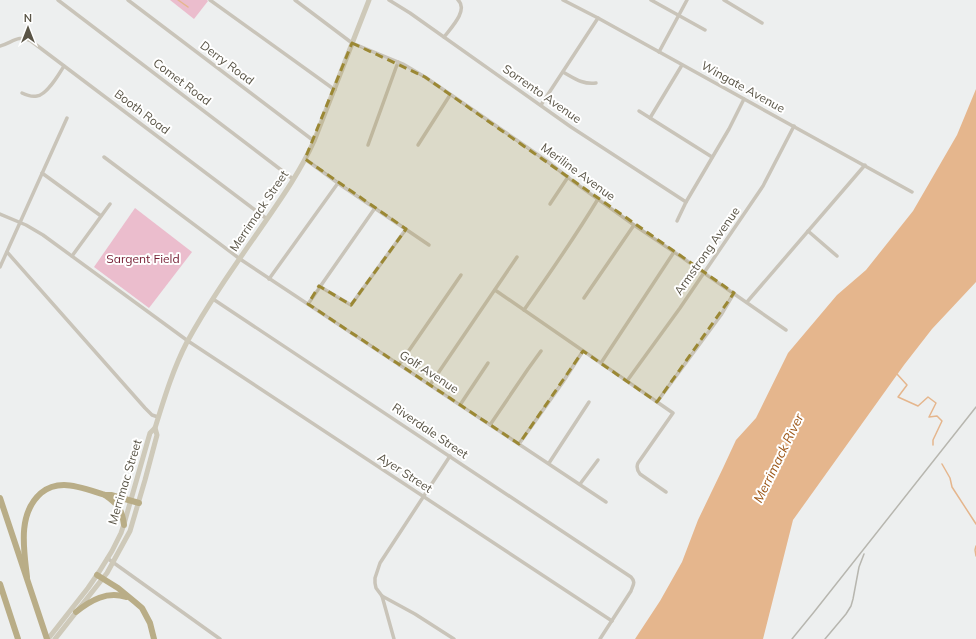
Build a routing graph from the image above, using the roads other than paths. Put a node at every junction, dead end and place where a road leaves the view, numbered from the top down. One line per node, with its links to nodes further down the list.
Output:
1 (58, 0): 43 (street, Comet Road)
2 (128, 0): 34 (street, Derry Road)
3 (210, 0): 25 (street)
4 (296, 0): 17 (street, Meriline Avenue)
5 (369, 0): 17 (main road, Merrimack Street)
6 (389, 0): 16 (street, Sorrento Avenue)
7 (458, 0): 16 (street)
8 (563, 0): 13 (street, Wingate Avenue)
9 (651, 0): 12 (street)
10 (687, 0): 12 (street)
11 (724, 0): 14 (street)
12 (679, 15): 15 (street); 19 (street)
13 (598, 18): 19 (street, Wingate Avenue); 23 (street)
14 (762, 22)
15 (705, 30)
16 (444, 37): 29 (street, Sorrento Avenue)
17 (352, 43): 20 (street, Meriline Avenue); 25 (main road, Merrimack Street)
18 (0, 46): 22 (street, Booth Road)
19 (659, 52): 21 (street, Wingate Avenue)
20 (398, 62): 27 (street, Meriline Avenue); 35 (street)
21 (682, 65): 28 (street, Wingate Avenue); 32 (street)
22 (64, 66): 26 (street); 53 (street, Booth Road)
23 (562, 72): 24 (street); 29 (street)
24 (596, 83)
25 (335, 90): 34 (main road, Merrimack Street)
26 (22, 92)
27 (450, 95): 36 (street); 42 (street, Meriline Avenue)
28 (744, 99): 33 (street, Wingate Avenue); 38 (street)
29 (541, 105): 47 (street, Sorrento Avenue)
30 (639, 111): 32 (street)
31 (67, 118): 41 (street)
32 (650, 118): 38 (street)
33 (794, 126): 40 (street, Wingate Avenue); 67 (street, Armstrong Avenue)
34 (314, 141): 39 (main road, Merrimack Street)
35 (368, 145)
36 (418, 145)
37 (104, 157): 65 (street, Golf Avenue)
38 (712, 157): 47 (street)
39 (305, 159): 43 (main road, Merrimack Street); 44 (street)
40 (865, 165): 45 (street, Wingate Avenue); 58 (street)
41 (42, 173): 52 (street); 55 (street)
42 (568, 177): 46 (street, Meriline Avenue); 49 (street)
43 (293, 179): 53 (main road, Merrimack Street)
44 (338, 183): 50 (street); 69 (street)
45 (912, 192)
46 (598, 199): 56 (street, Meriline Avenue); 77 (street)
47 (686, 202): 54 (street)
48 (110, 204): 52 (street)
49 (550, 204)
50 (375, 208): 57 (street); 70 (street)
51 (0, 214): 55 (street, Ayer Street)
52 (101, 216): 62 (street)
53 (267, 218): 65 (main road, Merrimack Street)
54 (676, 221)
55 (20, 222): 60 (street); 62 (street, Ayer Street)
56 (634, 225): 61 (street, Meriline Avenue); 74 (street)
57 (406, 229): 59 (street); 70 (street)
58 (808, 231): 63 (street); 75 (street)
59 (429, 245)
60 (7, 252): 66 (street); 90 (street)
61 (674, 252): 67 (street, Meriline Avenue); 83 (street)
62 (72, 256): 79 (street, Ayer Street)
63 (837, 256)
64 (517, 257): 71 (street)
65 (240, 259): 69 (street, Golf Avenue); 73 (main road, Merrimack Street)
66 (0, 267)
67 (703, 273): 72 (street, Meriline Avenue); 85 (street, Armstrong Avenue)
68 (461, 275): 84 (street)
69 (269, 279): 76 (street, Golf Avenue)
70 (320, 286): 76 (street)
71 (495, 290): 77 (street); 86 (street)
72 (734, 294): 75 (street, Meriline Avenue); 88 (street)
73 (213, 298): 79 (main road, Merrimack Street); 94 (street, Riverdale Street)
74 (584, 298)
75 (746, 302): 78 (street, Meriline Avenue)
76 (308, 304): 84 (street, Golf Avenue)
77 (524, 310): 81 (street)
78 (786, 330)
79 (188, 341): 90 (main road, Merrimack Street); 100 (street, Ayer Street)
80 (541, 351): 91 (street)
81 (583, 351): 83 (street); 93 (street)
82 (488, 363): 89 (street)
83 (601, 363): 85 (street)
84 (400, 365): 86 (street, Golf Avenue)
85 (627, 381): 88 (street)
86 (430, 385): 89 (street, Golf Avenue)
87 (589, 402): 96 (street)
88 (657, 402): 98 (street)
89 (460, 405): 91 (street, Golf Avenue)
90 (158, 418): 92 (main road, Merrimack Street)
91 (490, 425): 93 (street, Golf Avenue)
92 (155, 428): 102 (main road, Merrimac Street); 104 (main road, Merrimac Street)
93 (519, 444): 96 (street, Golf Avenue)
94 (450, 456): 100 (street); 114 (street, Riverdale Street)
95 (598, 460): 97 (street)
96 (549, 464): 97 (street, Golf Avenue)
97 (580, 484): 103 (street, Golf Avenue)
98 (666, 492)
99 (105, 494): 102 (highway); 105 (highway); 108 (highway)
100 (423, 497): 111 (street); 114 (street, Ayer Street)
101 (0, 498): 108 (highway)
102 (131, 501): 104 (highway); 105 (main road, Merrimac Street)
103 (606, 502)
104 (139, 503): 107 (main road, Merrimac Street)
105 (124, 525): 106 (main road, Merrimac Street)
106 (107, 558): 107 (street); 109 (main road, Merrimac Street)
107 (114, 563): 109 (main road, Merrimac Street); 120 (street)
108 (27, 577): 117 (highway)
109 (100, 577): 112 (highway); 113 (main road, Merrimac Street); 115 (main road, Merrimac Street)
110 (0, 584): 116 (highway)
111 (382, 596): 121 (street); 122 (street)
112 (130, 599): 113 (highway); 119 (highway)
113 (76, 612): 115 (main road, Merrimac Street)
114 (612, 621): 123 (street)
115 (65, 622): 117 (main road, Merrimac Street); 118 (main road, Merrimac Street)
116 (18, 639)
117 (48, 639)
118 (55, 639)
119 (154, 639)
120 (220, 639)
121 (394, 639)
122 (454, 639)
123 (600, 639)

